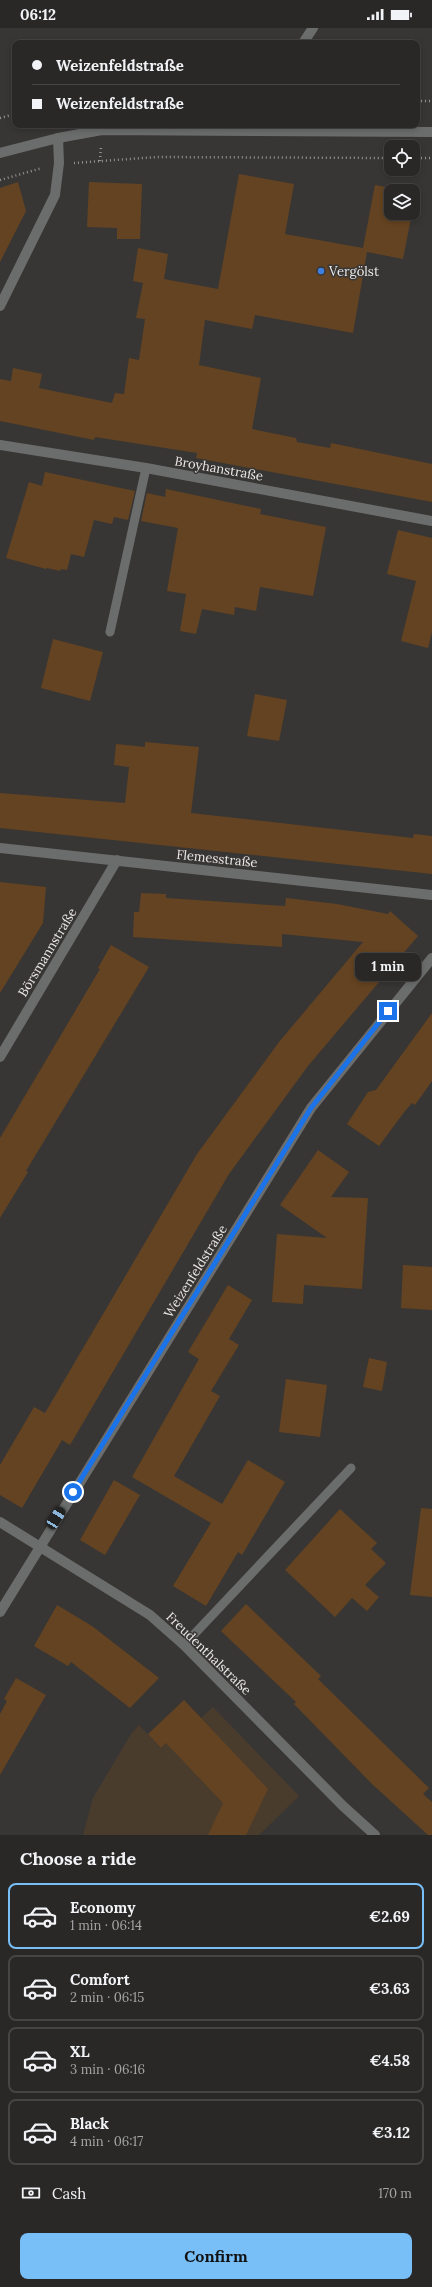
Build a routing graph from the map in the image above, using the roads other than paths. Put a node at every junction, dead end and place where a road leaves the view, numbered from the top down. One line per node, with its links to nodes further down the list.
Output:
1 (313, 28): 2 (street)
2 (305, 40)
3 (211, 128): 6 (street)
4 (299, 128): 5 (street)
5 (432, 132)
6 (58, 138): 7 (street); 8 (street)
7 (0, 153)
8 (0, 306)
9 (0, 445): 10 (street, Broyhanstraße)
10 (146, 468): 11 (street, Broyhanstraße); 12 (lane)
11 (432, 521)
12 (110, 632)
13 (0, 848): 14 (street, Flemesstraße)
14 (117, 860): 15 (street, Flemesstraße); 17 (street, Börsmannstraße)
15 (432, 895)
16 (432, 958): 20 (street, Weizenfeldstraße)
17 (0, 1057)
18 (351, 1468): 22 (lane)
19 (0, 1522): 20 (street, Freudenthalstraße)
20 (40, 1545): 21 (street, Weizenfeldstraße); 22 (street, Freudenthalstraße)
21 (0, 1612)
22 (184, 1644): 23 (street, Freudenthalstraße)
23 (374, 1835)

